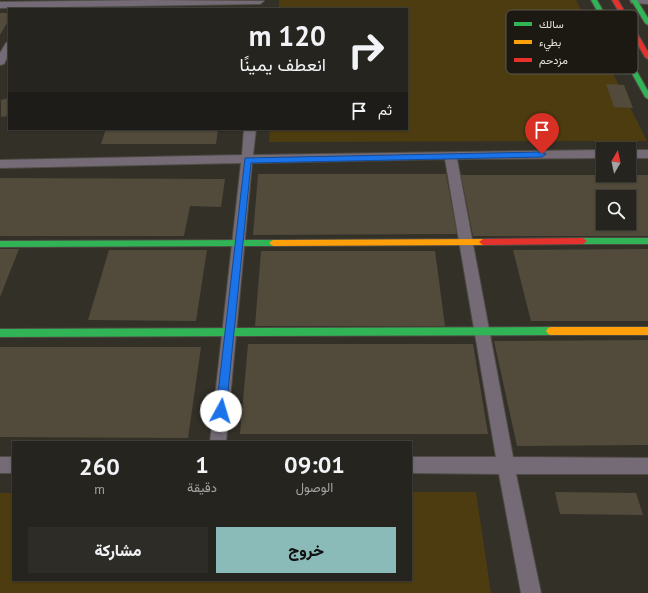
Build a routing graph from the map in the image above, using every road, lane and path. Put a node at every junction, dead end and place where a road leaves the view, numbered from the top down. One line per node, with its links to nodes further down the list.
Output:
1 (594, 0): 7 (street)
2 (615, 0): 8 (street)
3 (639, 1): 9 (street); 10 (street)
4 (260, 3): 6 (street)
5 (0, 5): 6 (street)
6 (32, 5)
7 (600, 10)
8 (621, 10)
9 (648, 14)
10 (648, 23)
11 (638, 40): 13 (street)
12 (6, 50): 14 (street)
13 (648, 57)
14 (0, 62)
15 (635, 74): 16 (street)
16 (648, 97)
17 (250, 130): 22 (street)
18 (596, 154): 21 (street)
19 (636, 154): 20 (street)
20 (648, 154)
21 (450, 155): 22 (street); 25 (street)
22 (247, 160): 23 (street); 26 (street)
23 (0, 164)
24 (648, 241): 25 (street)
25 (466, 242): 26 (street); 28 (street)
26 (239, 243): 27 (street); 30 (street)
27 (0, 244)
28 (482, 331): 29 (street); 30 (street); 36 (street)
29 (648, 331)
30 (229, 332): 31 (street); 32 (street)
31 (0, 333)
32 (218, 441)
33 (0, 465): 34 (street)
34 (12, 465)
35 (412, 465): 36 (street)
36 (506, 465): 37 (street); 38 (street)
37 (648, 466)
38 (531, 593)

